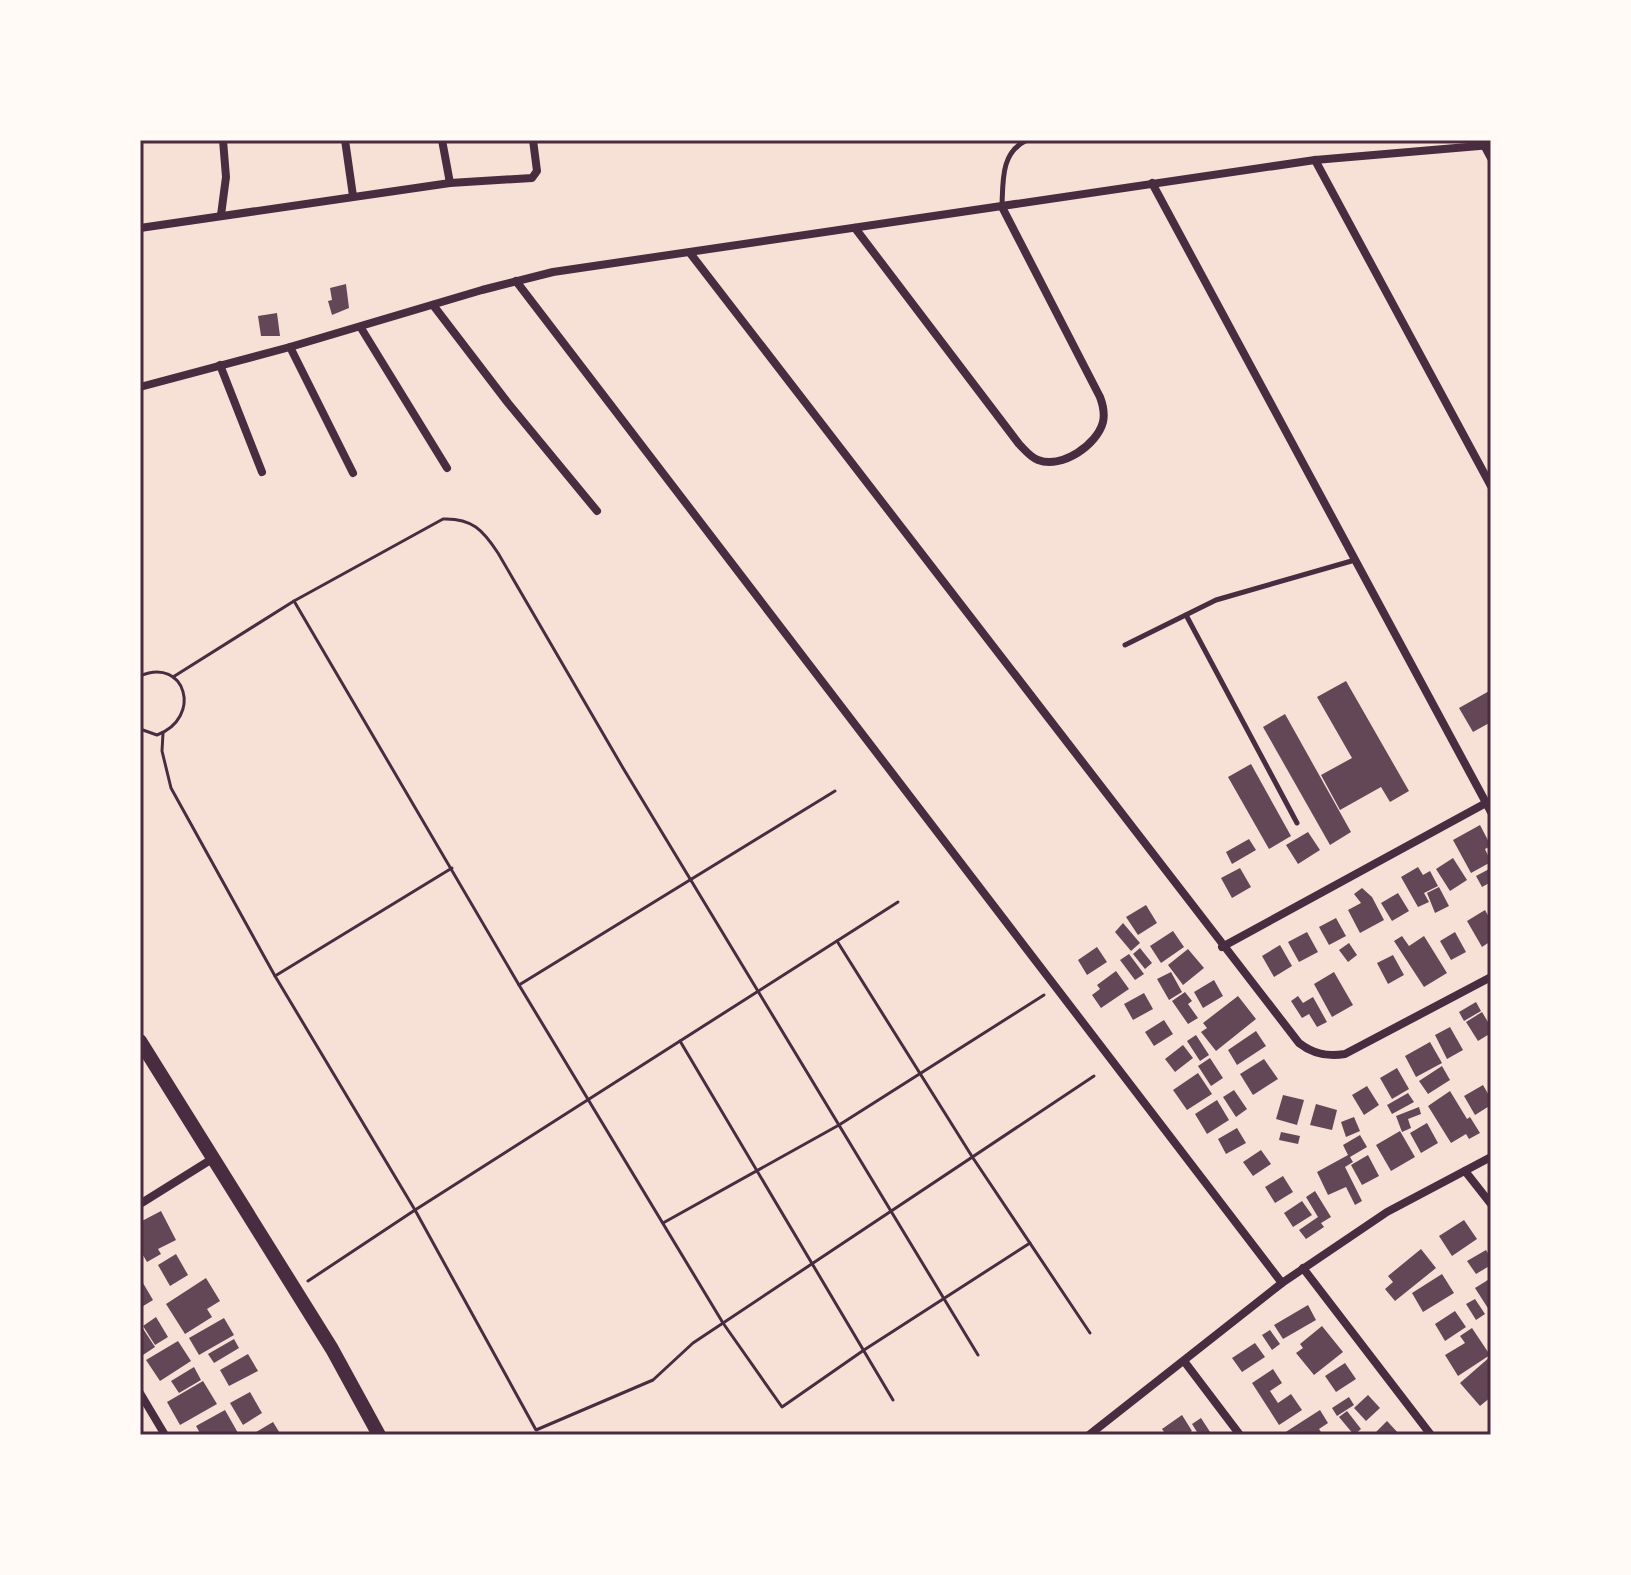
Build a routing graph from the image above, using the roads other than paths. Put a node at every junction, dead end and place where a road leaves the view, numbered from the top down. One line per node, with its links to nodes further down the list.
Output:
1 (223, 140): 13 (street)
2 (345, 140): 11 (street)
3 (442, 140): 9 (street)
4 (533, 140): 9 (street)
5 (1027, 140): 12 (lane)
6 (1488, 145): 7 (street); 8 (street)
7 (1491, 158)
8 (1315, 160): 10 (street); 26 (street)
9 (450, 183): 11 (street)
10 (1152, 183): 12 (street); 28 (street)
11 (353, 196): 13 (street)
12 (1002, 207): 15 (street); 15 (street)
13 (221, 215): 14 (street)
14 (140, 228)
15 (855, 228): 16 (street)
16 (690, 253): 17 (street); 34 (street)
17 (516, 281): 18 (street); 43 (street)
18 (433, 305): 19 (street); 27 (street)
19 (361, 328): 20 (street); 23 (street)
20 (290, 347): 21 (street); 25 (street)
21 (220, 365): 22 (street); 24 (street)
22 (140, 387)
23 (447, 468)
24 (262, 472)
25 (353, 473)
26 (1491, 486)
27 (597, 511)
28 (1355, 560): 29 (lane); 31 (street)
29 (1186, 615): 30 (lane); 33 (lane)
30 (1125, 645)
31 (1486, 803): 32 (street); 34 (street)
32 (1491, 812)
33 (1297, 823)
34 (1222, 947): 35 (street)
35 (1491, 977)
36 (140, 1041): 38 (street)
37 (1491, 1157): 39 (street)
38 (212, 1159): 40 (street); 47 (street)
39 (1465, 1171): 41 (street); 42 (street)
40 (140, 1204)
41 (1491, 1204)
42 (1303, 1268): 43 (street); 50 (street)
43 (1282, 1283): 44 (street)
44 (1184, 1361): 48 (street); 49 (street)
45 (140, 1393): 46 (street)
46 (165, 1435)
47 (379, 1435)
48 (1089, 1435)
49 (1240, 1435)
50 (1431, 1435)

